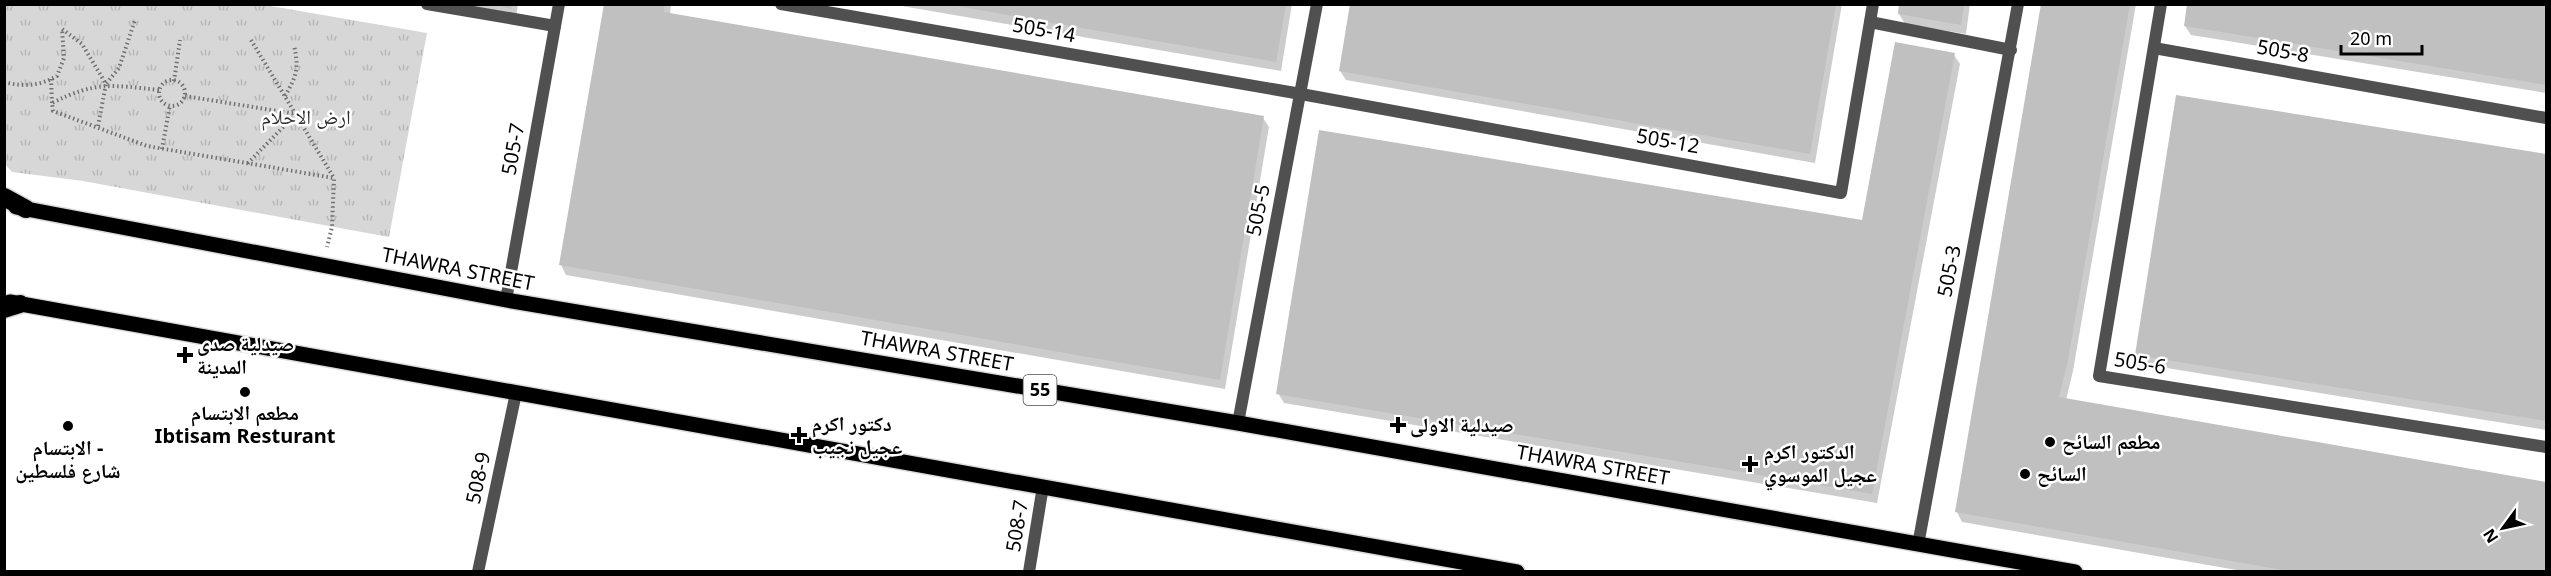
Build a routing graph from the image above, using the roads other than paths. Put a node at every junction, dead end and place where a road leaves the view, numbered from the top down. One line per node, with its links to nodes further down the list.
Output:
1 (427, 4): 9 (street)
2 (559, 4): 9 (street, 505-7)
3 (781, 4): 12 (street, 505-14)
4 (1317, 4): 12 (street, 505-5)
5 (1873, 4): 8 (street, 505-12)
6 (2018, 4): 11 (street, 505-3)
7 (2161, 4): 10 (street, 505-6)
8 (1870, 22): 11 (street); 12 (street, 505-12)
9 (555, 26): 17 (street, 505-7)
10 (2154, 48): 13 (street, 505-8); 21 (street, 505-6)
11 (2010, 50): 23 (street, 505-3)
12 (1301, 93): 20 (street, 505-5)
13 (2547, 118)
14 (4, 197): 16 (highway)
15 (4, 205): 16 (main road, THAWRA STREET / 55)
16 (26, 209): 17 (main road, THAWRA STREET / 55)
17 (506, 300): 20 (main road, THAWRA STREET / 55)
18 (10, 305): 19 (main road)
19 (516, 393): 22 (main road); 24 (street, 508-9)
20 (1238, 423): 23 (main road, THAWRA STREET / 55)
21 (2547, 447)
22 (1043, 486): 25 (street, 508-7); 26 (main road)
23 (1918, 545): 27 (main road, THAWRA STREET / 55)
24 (478, 572)
25 (1029, 572)
26 (1517, 572)
27 (2075, 572)

